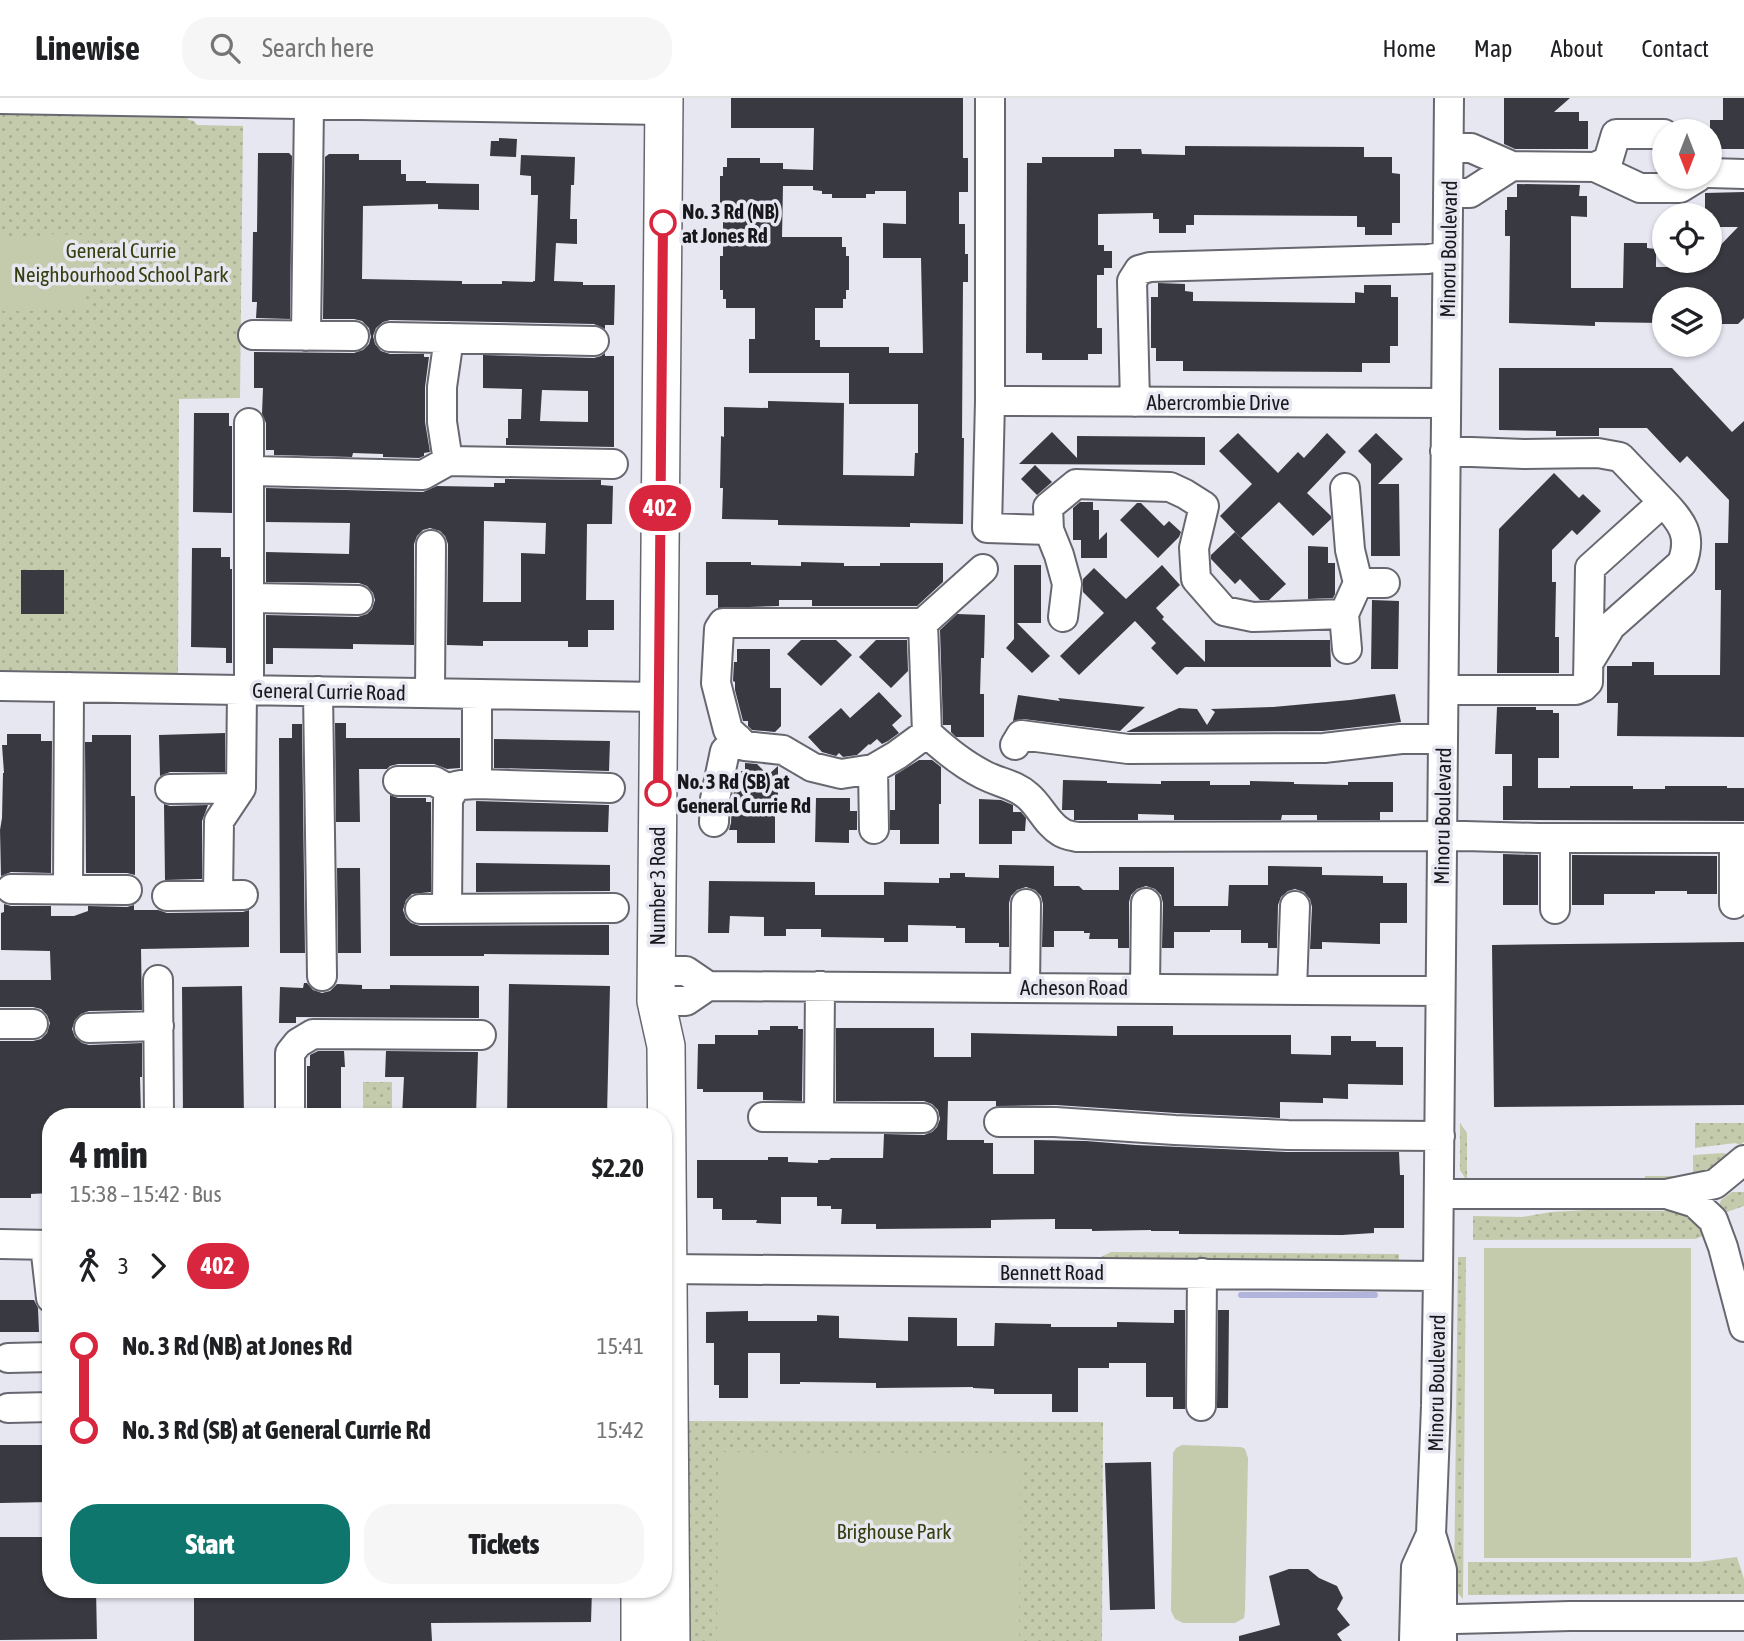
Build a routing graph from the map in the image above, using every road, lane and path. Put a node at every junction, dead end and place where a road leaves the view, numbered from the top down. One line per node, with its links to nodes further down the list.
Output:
1 (990, 98): 22 (street)
2 (1449, 98): 8 (street, Minoru Boulevard)
3 (10, 99): 6 (street)
4 (403, 102): 5 (street); 6 (street)
5 (664, 104): 51 (main road, Number 3 Road)
6 (309, 105): 17 (street)
7 (1652, 134): 10 (street)
8 (1448, 148): 9 (street); 14 (street, Minoru Boulevard)
9 (1512, 166): 10 (street); 14 (street)
10 (1595, 167): 13 (street)
11 (1722, 173): 12 (street)
12 (1744, 174)
13 (1652, 188)
14 (1448, 193): 15 (street, Minoru Boulevard)
15 (1447, 256): 23 (street); 24 (street, Minoru Boulevard)
16 (253, 335): 17 (street)
17 (306, 336): 18 (street)
18 (355, 336)
19 (390, 337): 20 (street)
20 (449, 338): 21 (street); 27 (street)
21 (594, 341)
22 (990, 401): 23 (street, Abercrombie Drive); 32 (street)
23 (1135, 402): 24 (street, Abercrombie Drive)
24 (1446, 403): 26 (street, Minoru Boulevard)
25 (249, 423): 29 (street)
26 (1445, 451): 31 (street); 47 (street, Minoru Boulevard)
27 (447, 461): 28 (street); 29 (street)
28 (613, 464)
29 (249, 471): 37 (street)
30 (1345, 488): 35 (street)
31 (1662, 502): 43 (street); 43 (street)
32 (1049, 530): 39 (street); 40 (street)
33 (431, 545): 49 (street)
34 (983, 569): 41 (street)
35 (1358, 583): 36 (street); 39 (street)
36 (1385, 583)
37 (250, 598): 38 (street); 46 (street)
38 (358, 600)
39 (1344, 614): 42 (street)
40 (1063, 617)
41 (923, 622): 52 (street); 53 (street)
42 (1347, 649)
43 (1588, 664): 47 (street)
44 (0, 687): 45 (street, General Currie Road)
45 (69, 687): 46 (street, General Currie Road); 68 (street)
46 (246, 690): 48 (street, General Currie Road); 58 (street)
47 (1444, 690): 54 (street, Minoru Boulevard)
48 (318, 691): 49 (street, General Currie Road); 77 (street)
49 (430, 693): 50 (street, General Currie Road)
50 (477, 694): 51 (street, General Currie Road); 59 (street)
51 (659, 696): 80 (main road, Number 3 Road)
52 (927, 733): 56 (street); 64 (street)
53 (738, 739): 56 (street); 62 (street)
54 (1443, 739): 55 (street); 64 (street, Minoru Boulevard)
55 (1015, 745)
56 (873, 769): 63 (street)
57 (398, 781): 59 (street)
58 (241, 788): 61 (street); 70 (street)
59 (464, 788): 60 (street); 75 (street)
60 (610, 788)
61 (170, 789)
62 (714, 822)
63 (874, 829)
64 (1442, 835): 65 (street); 84 (street, Minoru Boulevard)
65 (1555, 838): 66 (street); 76 (street)
66 (1739, 838): 73 (street)
67 (11, 889): 68 (street)
68 (68, 889): 69 (street)
69 (128, 890)
70 (167, 896)
71 (1146, 903): 82 (street)
72 (1026, 904): 81 (street)
73 (1734, 904)
74 (1295, 906): 83 (street)
75 (614, 908)
76 (1555, 909)
77 (322, 976)
78 (158, 980): 87 (street)
79 (820, 985): 80 (street, Acheson Road); 81 (street, Acheson Road); 95 (street)
80 (656, 986): 92 (main road, Number 3 Road); 93 (main road, Number 3 Road)
81 (1025, 987): 82 (street, Acheson Road)
82 (1145, 988): 83 (street, Acheson Road)
83 (1292, 989): 84 (street, Acheson Road)
84 (1440, 991): 98 (street, Minoru Boulevard)
85 (0, 1024): 86 (street)
86 (33, 1024)
87 (159, 1026): 88 (street); 90 (street)
88 (89, 1028)
89 (481, 1035): 91 (street)
90 (159, 1108)
91 (290, 1108)
92 (644, 1108)
93 (666, 1108)
94 (763, 1117): 95 (street)
95 (819, 1117): 96 (street)
96 (923, 1118)
97 (999, 1122): 98 (street)
98 (1440, 1136): 102 (street, Minoru Boulevard)
99 (1744, 1160): 101 (street)
100 (1744, 1179): 101 (street)
101 (1715, 1184): 103 (street)
102 (1438, 1194): 103 (street); 107 (street, Minoru Boulevard)
103 (1666, 1194): 109 (street)
104 (0, 1244): 105 (street)
105 (42, 1245)
106 (1202, 1273): 107 (street, Bennett Road); 108 (street, Bennett Road); 112 (street)
107 (1438, 1276): 118 (street, Minoru Boulevard)
108 (672, 1279)
109 (1744, 1327)
110 (42, 1357): 111 (street)
111 (8, 1358)
112 (1201, 1406)
113 (42, 1407): 114 (street)
114 (8, 1408)
115 (640, 1598): 119 (main road)
116 (670, 1598): 120 (main road, Number 3 Road)
117 (1744, 1616): 118 (street)
118 (1428, 1630)
119 (640, 1641)
120 (671, 1641)

